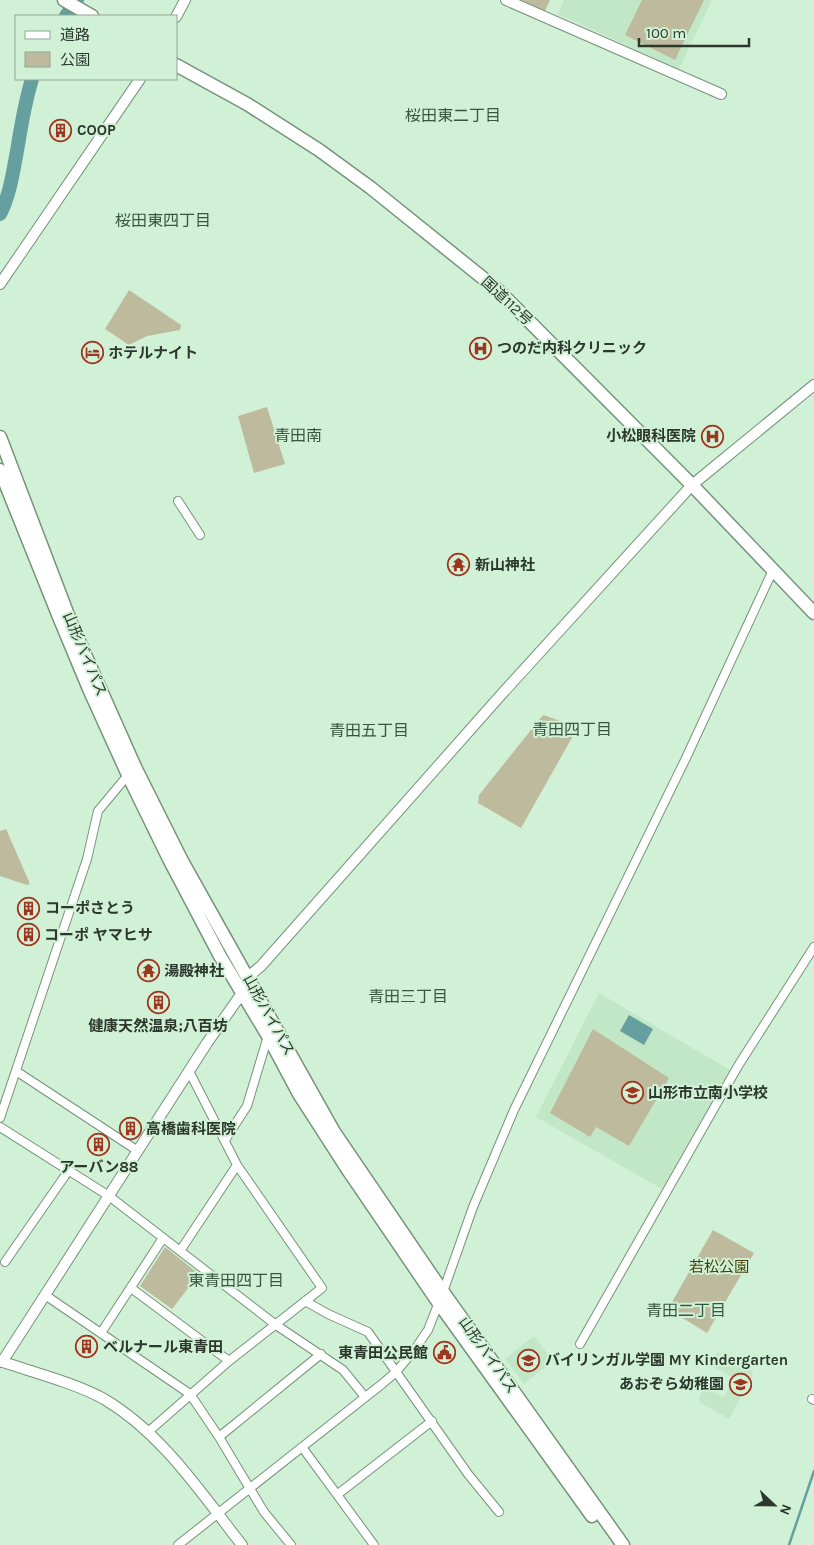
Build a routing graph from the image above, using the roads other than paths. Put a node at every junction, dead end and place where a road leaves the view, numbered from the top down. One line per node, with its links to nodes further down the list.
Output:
1 (64, 0): 4 (highway)
2 (185, 0): 5 (street)
3 (506, 0): 8 (street)
4 (89, 15)
5 (177, 15)
6 (178, 66): 13 (highway, 国道112号)
7 (139, 80): 9 (street)
8 (721, 94)
9 (0, 284)
10 (814, 385): 13 (street)
11 (0, 437): 20 (highway, 山形バイパス)
12 (0, 470): 18 (highway, 山形バイパス)
13 (692, 485): 16 (highway, 国道112号); 20 (street)
14 (178, 501): 15 (street)
15 (200, 535)
16 (774, 570): 17 (highway, 国道112号); 37 (street)
17 (814, 614)
18 (128, 774): 21 (highway, 山形バイパス); 23 (street)
19 (814, 947): 41 (street)
20 (248, 977): 21 (street); 37 (highway, 山形バイパス)
21 (242, 993): 22 (highway, 山形バイパス); 24 (street)
22 (268, 1036): 27 (street); 37 (highway, 山形バイパス)
23 (16, 1071): 25 (street); 28 (street)
24 (189, 1072): 27 (street); 28 (street)
25 (0, 1118)
26 (0, 1127): 30 (street)
27 (225, 1140): 29 (street)
28 (138, 1151): 31 (street)
29 (237, 1165): 33 (street); 38 (street)
30 (69, 1170): 31 (street); 34 (street)
31 (109, 1196): 32 (street); 36 (street)
32 (163, 1238): 33 (street); 35 (street)
33 (180, 1250): 39 (street)
34 (5, 1262)
35 (131, 1288): 40 (street); 43 (street)
36 (44, 1295): 40 (street); 44 (street)
37 (441, 1297): 45 (street); 60 (highway, 山形バイパス); 61 (highway, 山形バイパス)
38 (305, 1301): 39 (street); 45 (street)
39 (276, 1324): 42 (street); 43 (street)
40 (101, 1333): 46 (street)
41 (580, 1344)
42 (321, 1354): 47 (street); 50 (street)
43 (229, 1361): 46 (street)
44 (1, 1363): 49 (street)
45 (396, 1372): 47 (street); 48 (street)
46 (190, 1394): 49 (street); 50 (street)
47 (365, 1397): 51 (street)
48 (432, 1421): 53 (street); 54 (street)
49 (148, 1432): 55 (street)
50 (219, 1437): 52 (street)
51 (302, 1447): 52 (street); 53 (street)
52 (251, 1488): 55 (street); 58 (street)
53 (338, 1494): 59 (street)
54 (499, 1512)
55 (217, 1514): 56 (street); 57 (street)
56 (178, 1545)
57 (242, 1545)
58 (291, 1545)
59 (374, 1545)
60 (612, 1545)
61 (623, 1545)

